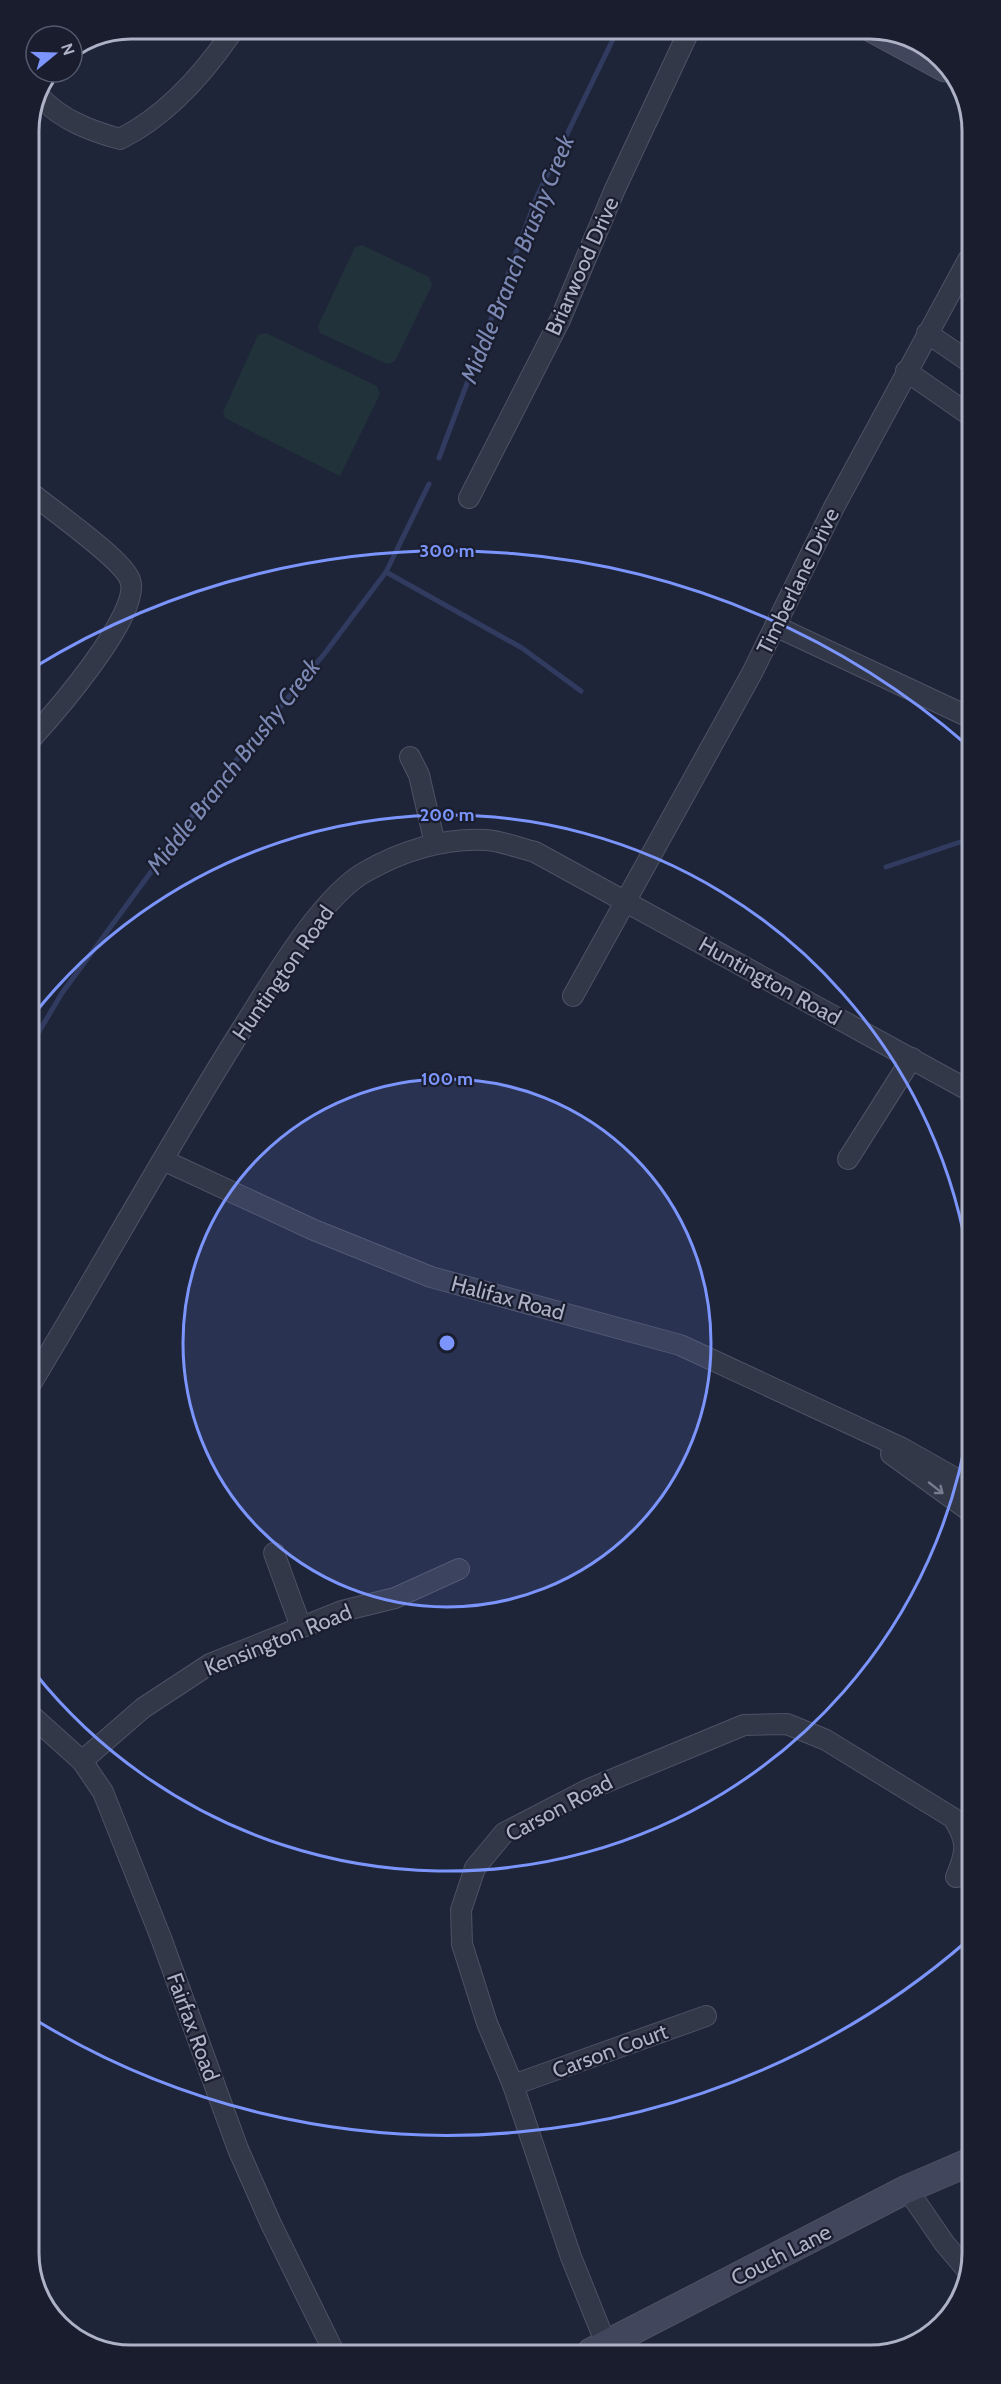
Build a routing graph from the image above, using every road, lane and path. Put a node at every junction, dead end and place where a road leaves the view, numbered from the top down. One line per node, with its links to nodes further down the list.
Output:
1 (227, 39): 5 (street)
2 (685, 39): 11 (street, Briarwood Drive)
3 (904, 46): 4 (street)
4 (924, 57)
5 (45, 101)
6 (962, 271): 7 (street, Timberlane Drive)
7 (927, 333): 8 (street); 9 (street, Timberlane Drive)
8 (962, 357)
9 (906, 371): 10 (street); 13 (street, Timberlane Drive)
10 (962, 410)
11 (469, 498)
12 (39, 499): 15 (street)
13 (775, 626): 14 (street); 18 (street, Timberlane Drive)
14 (962, 714)
15 (39, 729)
16 (410, 758): 17 (street)
17 (435, 844): 18 (street, Huntington Road); 23 (street, Huntington Road)
18 (625, 901): 19 (street, Timberlane Drive); 20 (street, Huntington Road)
19 (573, 996)
20 (912, 1058): 21 (street, Huntington Road); 22 (street)
21 (962, 1086)
22 (848, 1159)
23 (163, 1160): 24 (street, Huntington Road); 25 (street, Halifax Road)
24 (39, 1370)
25 (855, 1428): 26 (street, Halifax Road); 27 (street, Halifax Road, one-way to 27)
26 (962, 1483)
27 (962, 1505)
28 (274, 1553): 30 (street)
29 (459, 1569): 30 (street, Kensington Road)
30 (301, 1627): 32 (street, Kensington Road)
31 (39, 1722): 32 (street, Fairfax Road)
32 (82, 1761): 41 (street, Fairfax Road)
33 (962, 1832): 37 (street, Carson Road)
34 (962, 1863): 35 (street, Carson Road)
35 (956, 1876)
36 (706, 2016): 37 (street, Carson Court)
37 (513, 2085): 42 (street, Carson Road)
38 (962, 2165): 39 (street, Couch Lane)
39 (907, 2189): 40 (street); 43 (street, Couch Lane)
40 (961, 2263)
41 (331, 2345)
42 (597, 2345)
43 (604, 2345)

